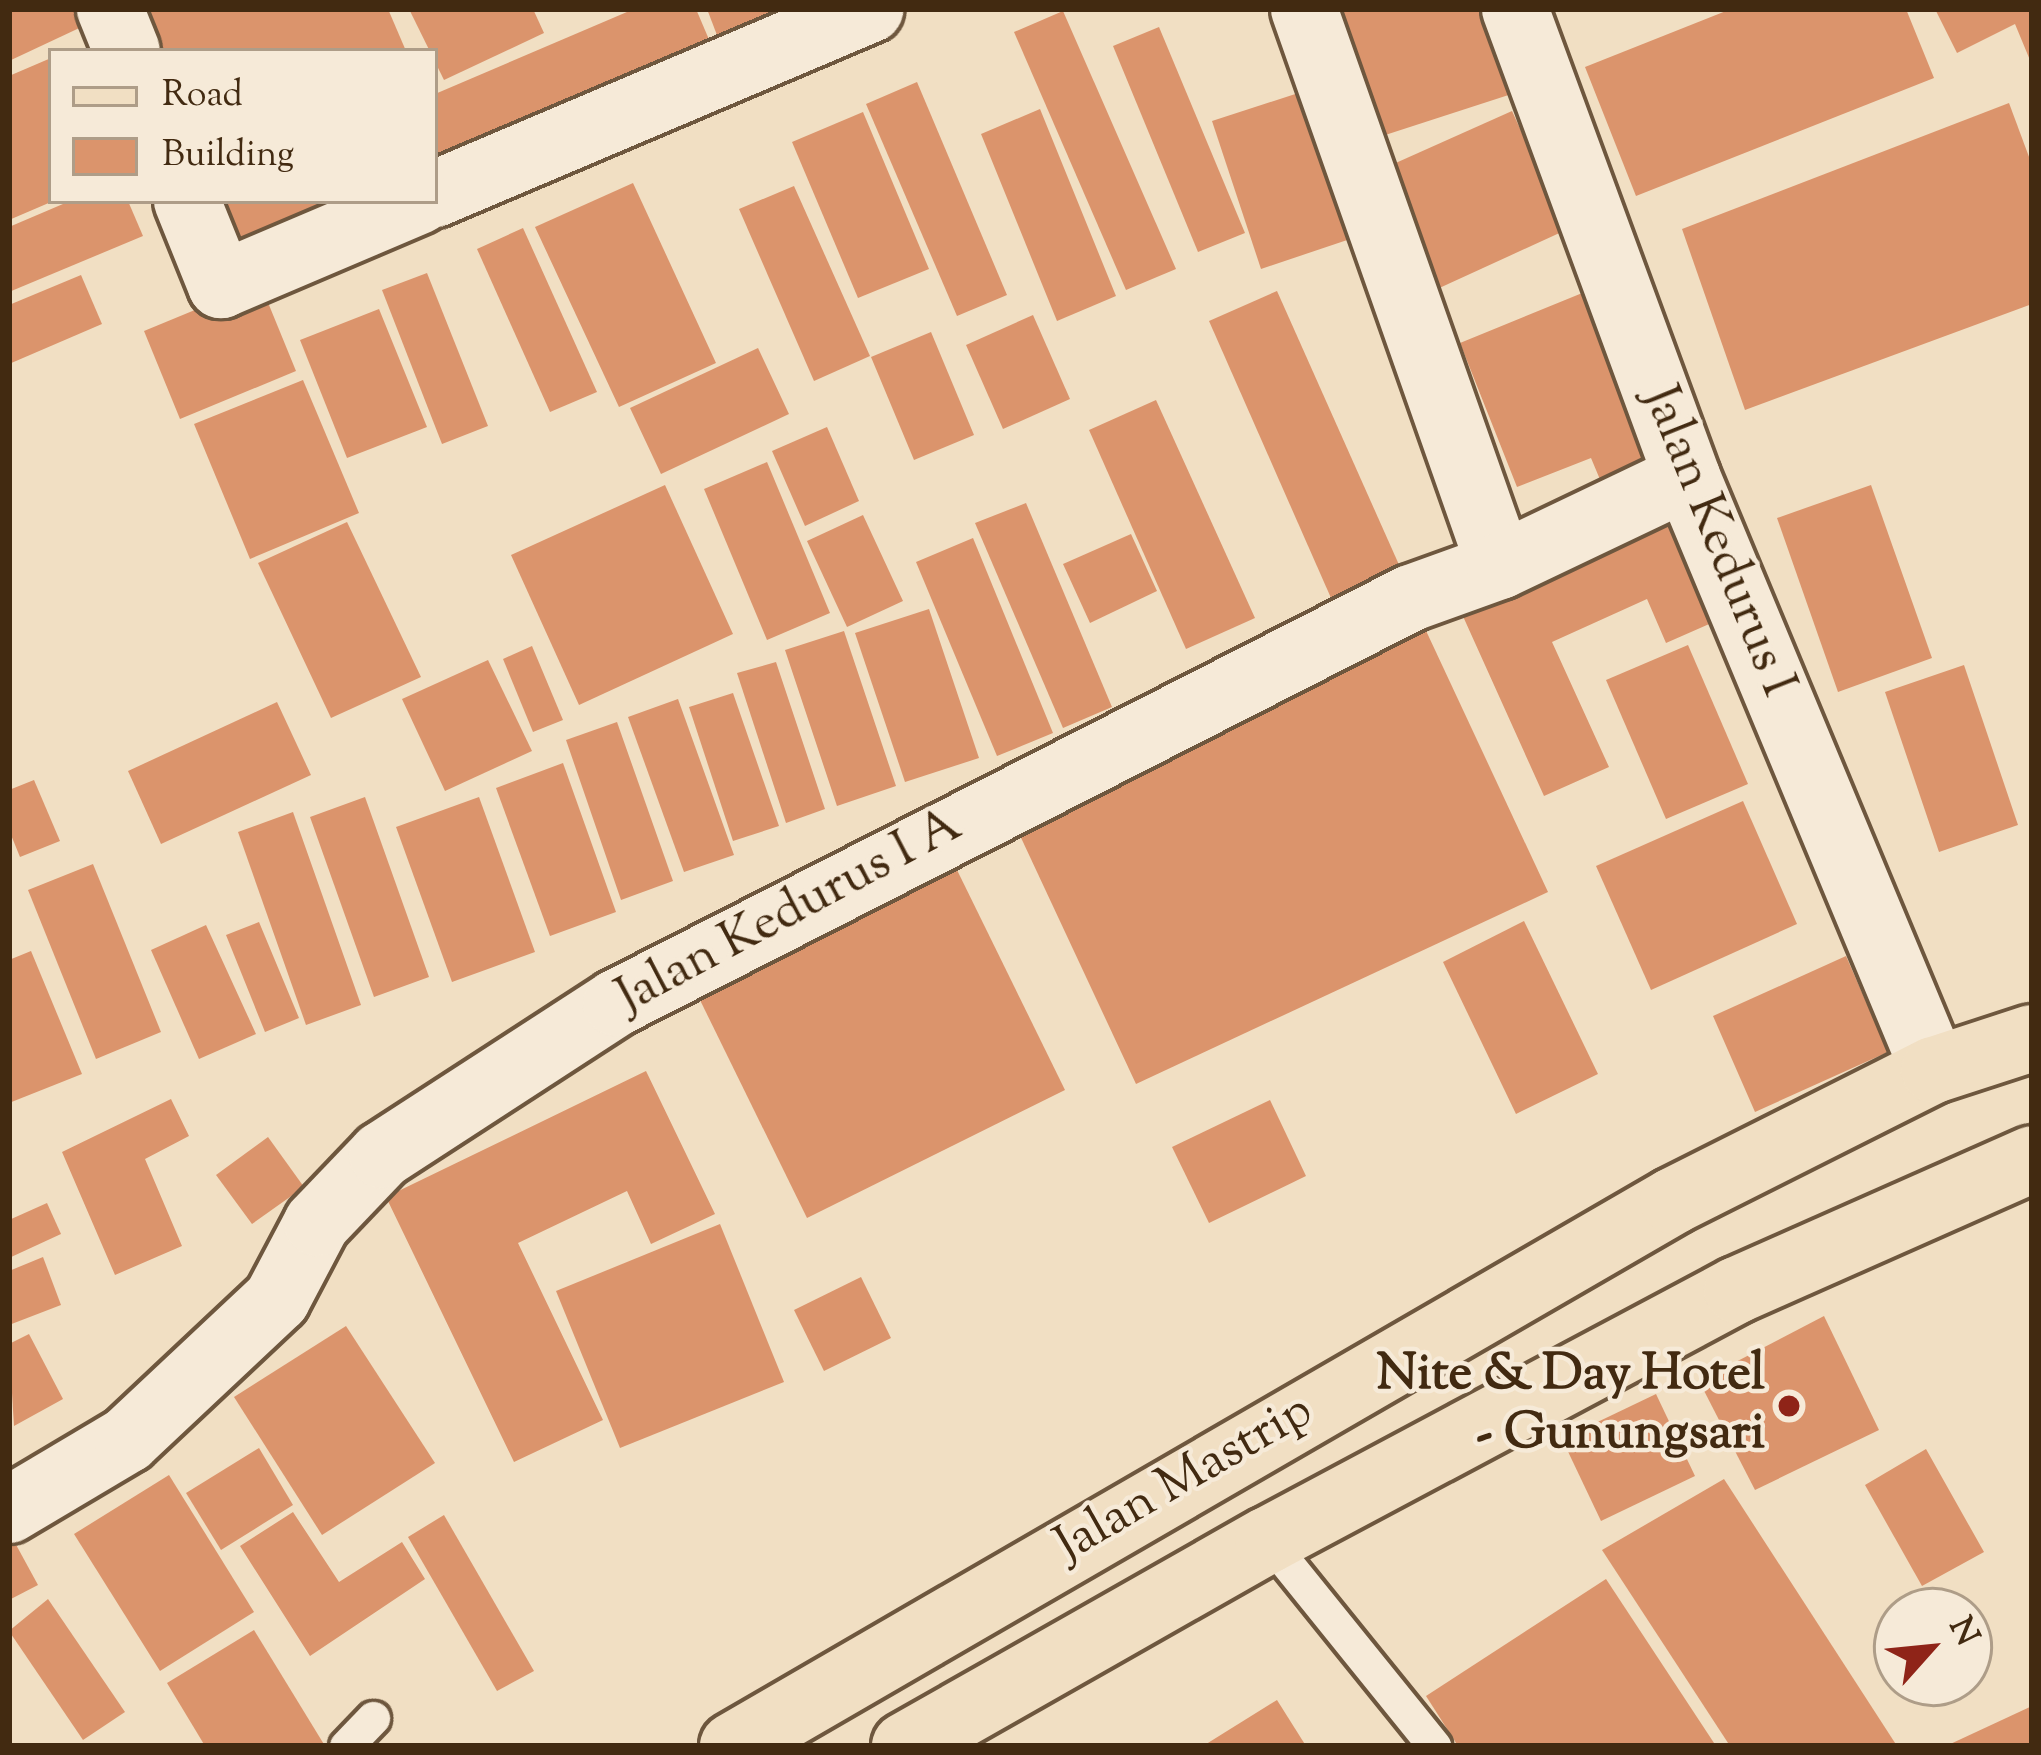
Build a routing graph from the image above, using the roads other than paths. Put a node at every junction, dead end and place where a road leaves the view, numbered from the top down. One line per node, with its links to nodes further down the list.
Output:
1 (110, 9): 5 (street)
2 (870, 9): 6 (street)
3 (1304, 9): 10 (street)
4 (1516, 9): 9 (street, Jalan Kedurus I)
5 (126, 48)
6 (438, 193)
7 (188, 204): 8 (street)
8 (412, 204)
9 (1687, 477): 10 (street, Jalan Kedurus I A); 12 (street, Jalan Kedurus I)
10 (1500, 566): 14 (street, Jalan Kedurus I A)
11 (2032, 1038): 12 (main road, Jalan Mastrip)
12 (1934, 1070): 18 (main road, Jalan Mastrip)
13 (2032, 1160): 15 (main road, Jalan Mastrip)
14 (9, 1510)
15 (1268, 1540): 19 (main road, Jalan Mastrip); 20 (lane)
16 (373, 1718): 17 (lane)
17 (346, 1746)
18 (733, 1746)
19 (904, 1746)
20 (1434, 1746)

